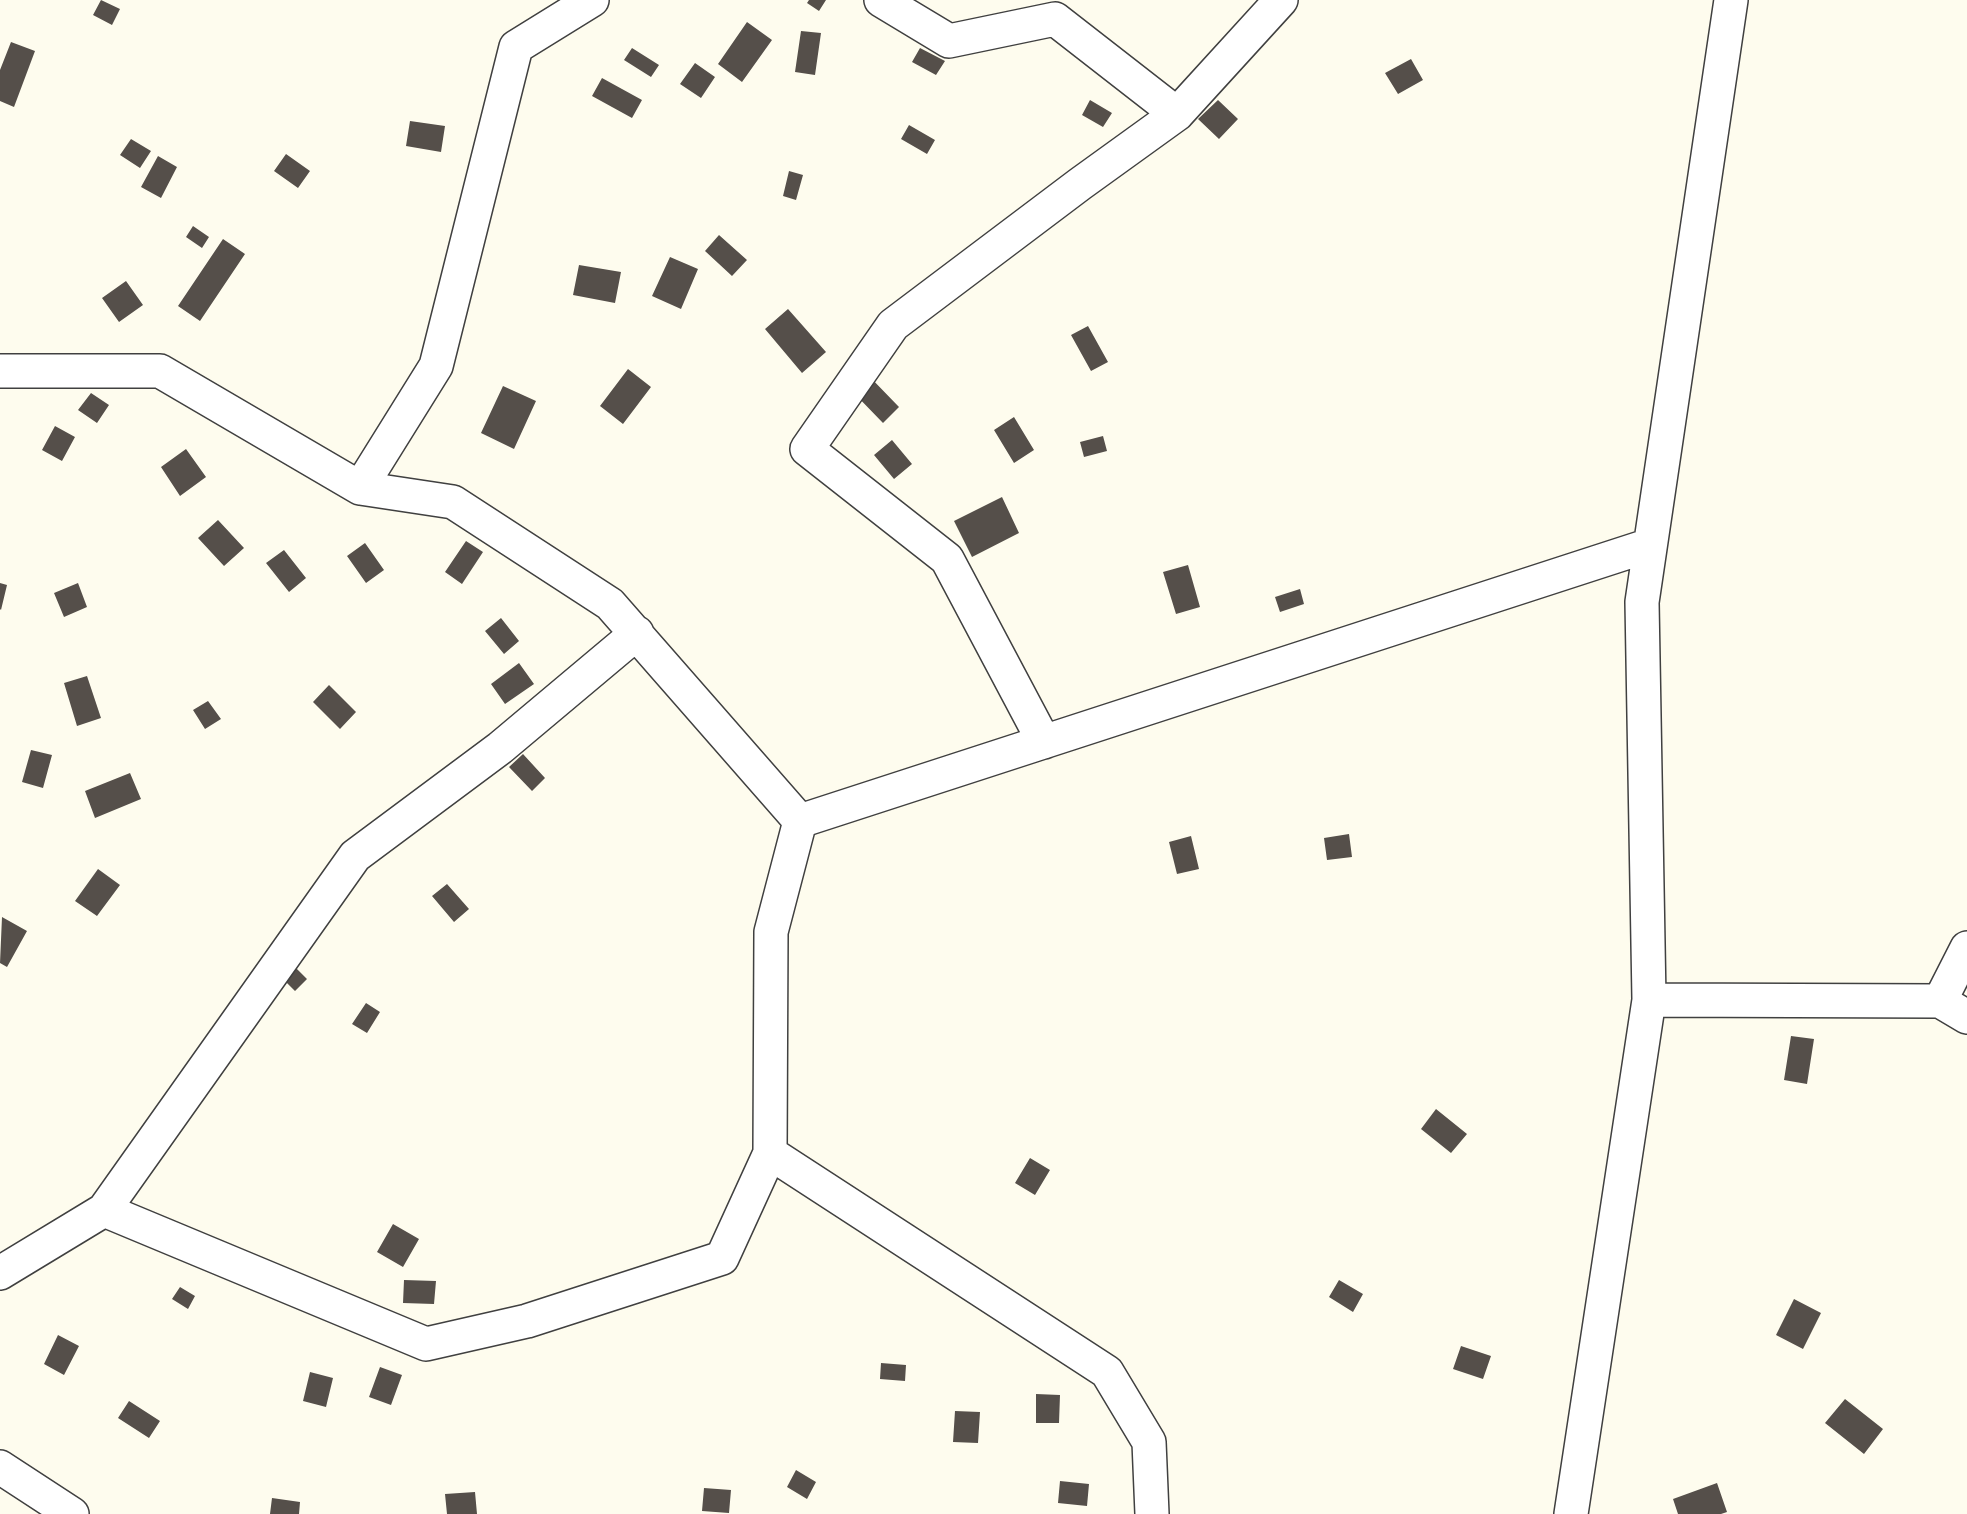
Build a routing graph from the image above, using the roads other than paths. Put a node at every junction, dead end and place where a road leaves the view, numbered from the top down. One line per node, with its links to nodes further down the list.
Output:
1 (592, 0): 7 (street)
2 (881, 0): 5 (street)
3 (1281, 0): 5 (street)
4 (1731, 0): 8 (street)
5 (1177, 114): 10 (street)
6 (0, 371): 7 (street)
7 (360, 488): 9 (street)
8 (1650, 545): 10 (street); 13 (street)
9 (637, 633): 11 (street); 16 (street)
10 (1044, 742): 11 (street)
11 (800, 821): 15 (street)
12 (1967, 948): 14 (street)
13 (1649, 1000): 14 (street); 21 (street)
14 (1954, 1009)
15 (770, 1153): 16 (street); 20 (street)
16 (104, 1210): 17 (street)
17 (0, 1273)
18 (1, 1469): 19 (street)
19 (72, 1514)
20 (1152, 1514)
21 (1571, 1514)

